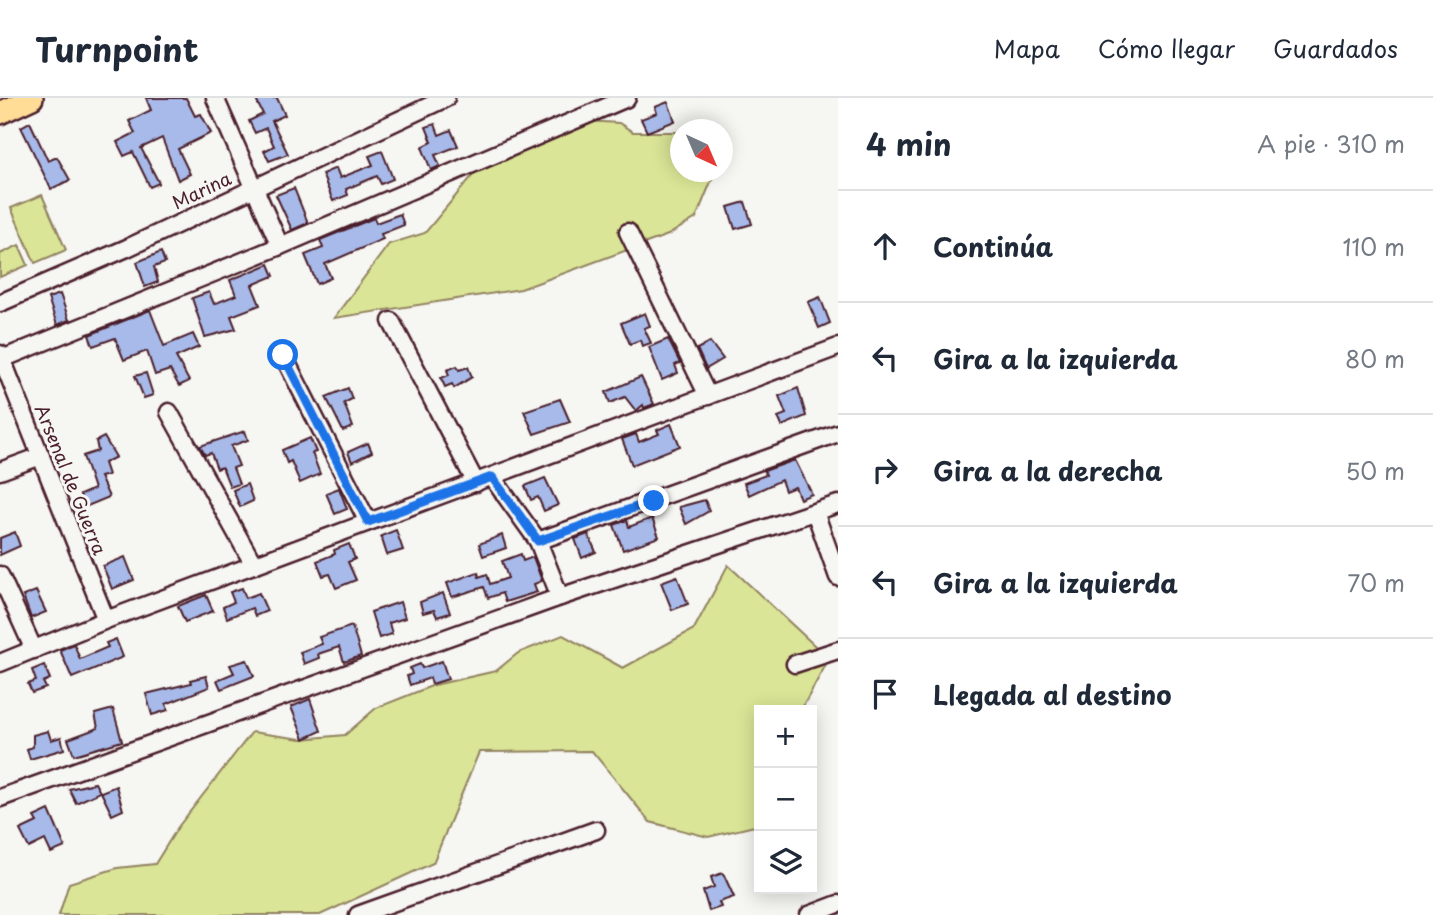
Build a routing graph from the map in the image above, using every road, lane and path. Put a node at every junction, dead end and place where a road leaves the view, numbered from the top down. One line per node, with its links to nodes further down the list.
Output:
1 (32, 98): 5 (main road)
2 (215, 98): 6 (street)
3 (446, 98): 6 (street, Marina)
4 (627, 98): 8 (street)
5 (0, 113)
6 (254, 187): 8 (street); 9 (street, Marina)
7 (628, 232): 14 (street)
8 (280, 246): 13 (street)
9 (0, 303)
10 (391, 321): 20 (street)
11 (838, 347): 14 (street)
12 (283, 355): 23 (street)
13 (1, 357): 17 (street, Arsenal de Guerra)
14 (708, 396): 19 (street)
15 (169, 412): 25 (street)
16 (838, 433): 24 (street)
17 (41, 456): 18 (street); 29 (street, Arsenal de Guerra)
18 (0, 471)
19 (492, 477): 20 (street); 24 (street)
20 (475, 483): 23 (street)
21 (838, 504): 22 (street)
22 (815, 512): 27 (street); 28 (street)
23 (368, 522): 25 (street)
24 (538, 541): 28 (street)
25 (254, 565): 29 (street)
26 (0, 575): 30 (street)
27 (838, 577)
28 (560, 597): 34 (street)
29 (106, 620): 30 (street)
30 (34, 650): 32 (street)
31 (838, 650): 33 (street)
32 (0, 663)
33 (795, 664)
34 (0, 798)
35 (596, 830): 37 (street)
36 (838, 904): 38 (street)
37 (358, 915)
38 (809, 915)

